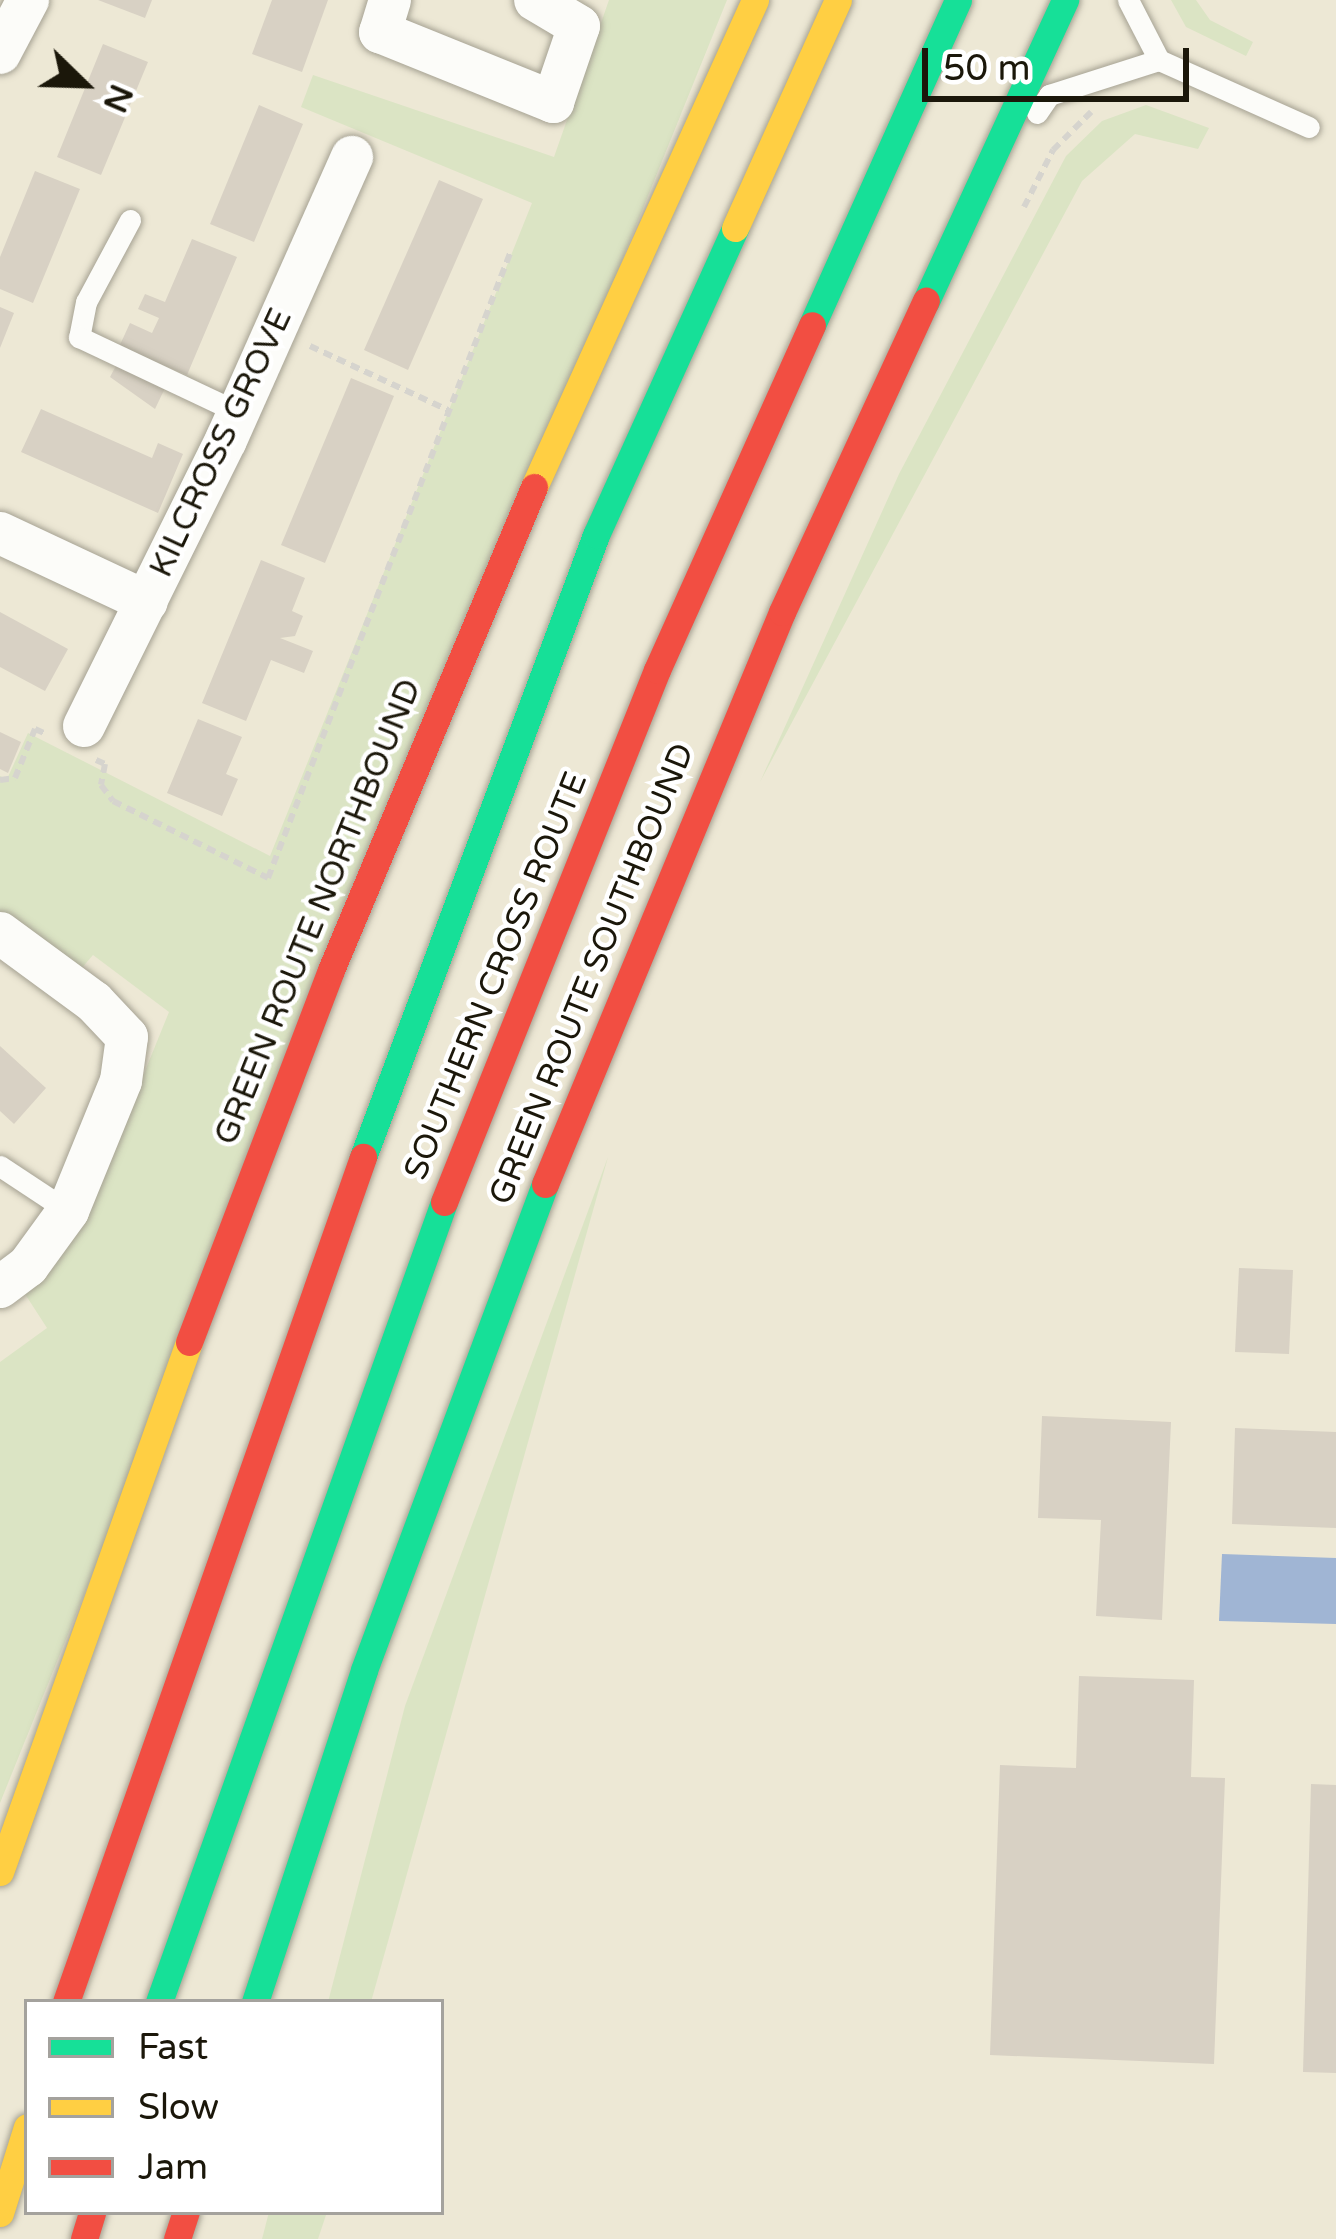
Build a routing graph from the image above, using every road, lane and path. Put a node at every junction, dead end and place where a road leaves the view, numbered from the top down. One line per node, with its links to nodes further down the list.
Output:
1 (390, 0): 2 (street)
2 (535, 0)
3 (754, 0): 29 (main road, GREEN ROUTE NORTHBOUND)
4 (838, 0): 30 (main road, SOUTHERN CROSS ROUTE)
5 (958, 0): 31 (main road, SOUTHERN CROSS ROUTE)
6 (1065, 0): 17 (main road, GREEN ROUTE SOUTHBOUND)
7 (1128, 0): 10 (lane)
8 (27, 4): 9 (street)
9 (0, 53)
10 (1159, 60): 11 (lane); 12 (lane)
11 (1092, 80): 14 (path); 17 (lane)
12 (1309, 127)
13 (352, 157): 18 (street, KILCROSS GROVE)
14 (1021, 212)
15 (130, 220): 20 (lane)
16 (511, 251): 19 (path)
17 (917, 317): 32 (main road, GREEN ROUTE SOUTHBOUND)
18 (274, 330): 19 (path); 20 (street, KILCROSS GROVE)
19 (448, 410): 23 (path)
20 (238, 412): 22 (street, KILCROSS GROVE)
21 (0, 533): 22 (street)
22 (147, 602): 23 (street, KILCROSS GROVE)
23 (78, 737): 24 (path)
24 (0, 780)
25 (0, 933): 27 (street)
26 (0, 1166): 27 (lane)
27 (68, 1211): 28 (street)
28 (0, 1287)
29 (0, 1871)
30 (67, 1999)
31 (160, 1999)
32 (256, 1999)
33 (24, 2136): 34 (main road)
34 (0, 2212)

